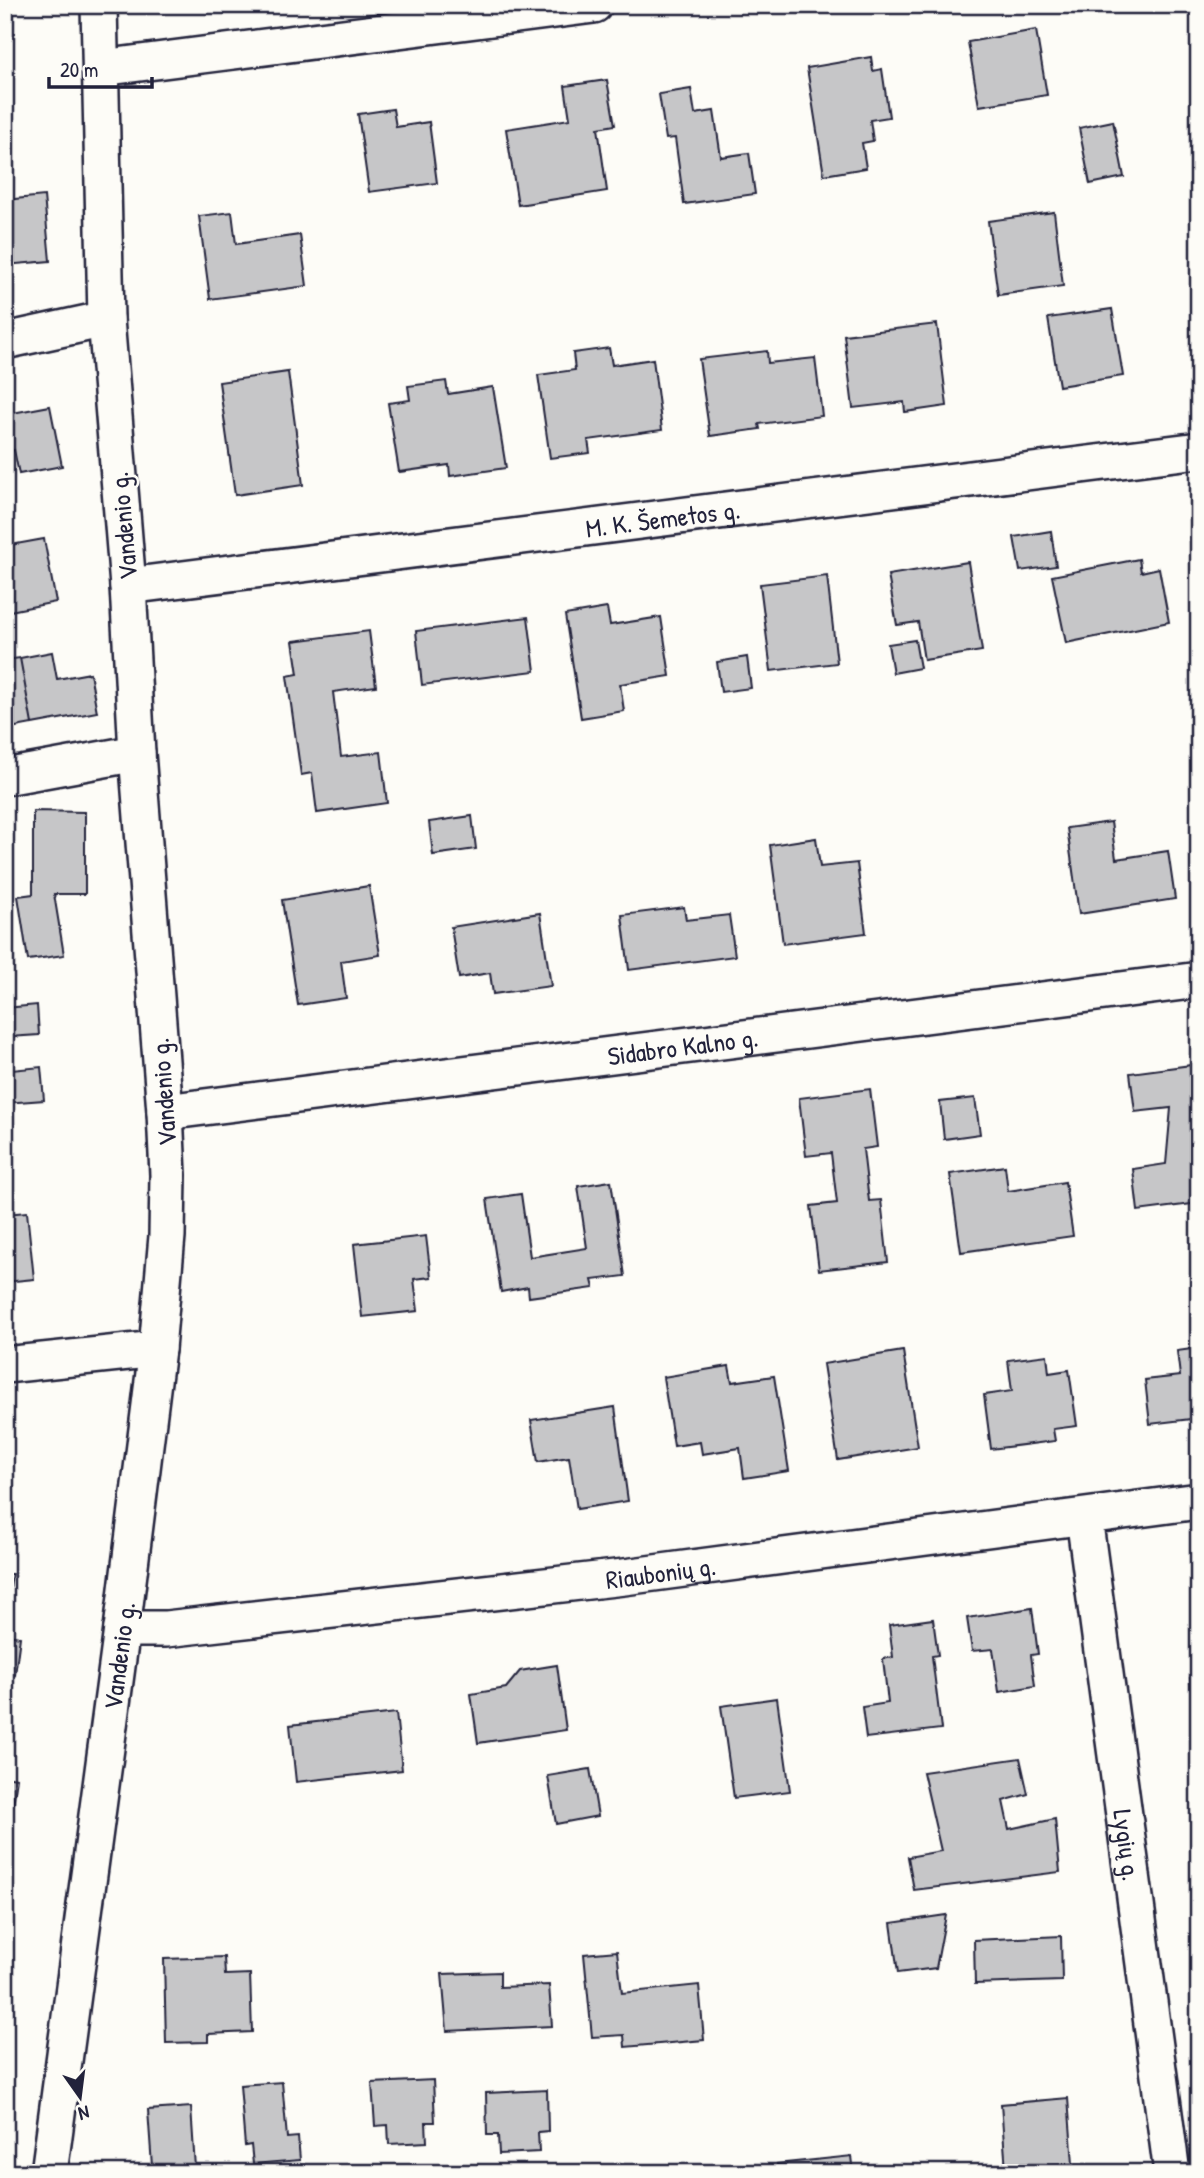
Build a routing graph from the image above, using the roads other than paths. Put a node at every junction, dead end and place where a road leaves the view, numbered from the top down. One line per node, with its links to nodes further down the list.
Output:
1 (99, 5): 3 (street, Vandenio g.)
2 (594, 5): 3 (street)
3 (101, 68): 4 (street, Vandenio g.)
4 (106, 319): 5 (street); 7 (street, Vandenio g.)
5 (5, 341)
6 (1199, 450): 7 (street, M. K. Šemetos g.)
7 (128, 586): 8 (street, Vandenio g.)
8 (137, 753): 9 (street); 11 (street, Vandenio g.)
9 (5, 777)
10 (1199, 980): 11 (street, Sidabro Kalno g.)
11 (165, 1112): 12 (street, Vandenio g.)
12 (158, 1349): 13 (street); 16 (street, Vandenio g.)
13 (5, 1365)
14 (1199, 1501): 15 (street, Riaubonių g.)
15 (1084, 1517): 16 (street, Riaubonių g.); 18 (street, Lygių g.)
16 (122, 1629): 17 (street, Vandenio g.)
17 (49, 2173)
18 (1172, 2173)

